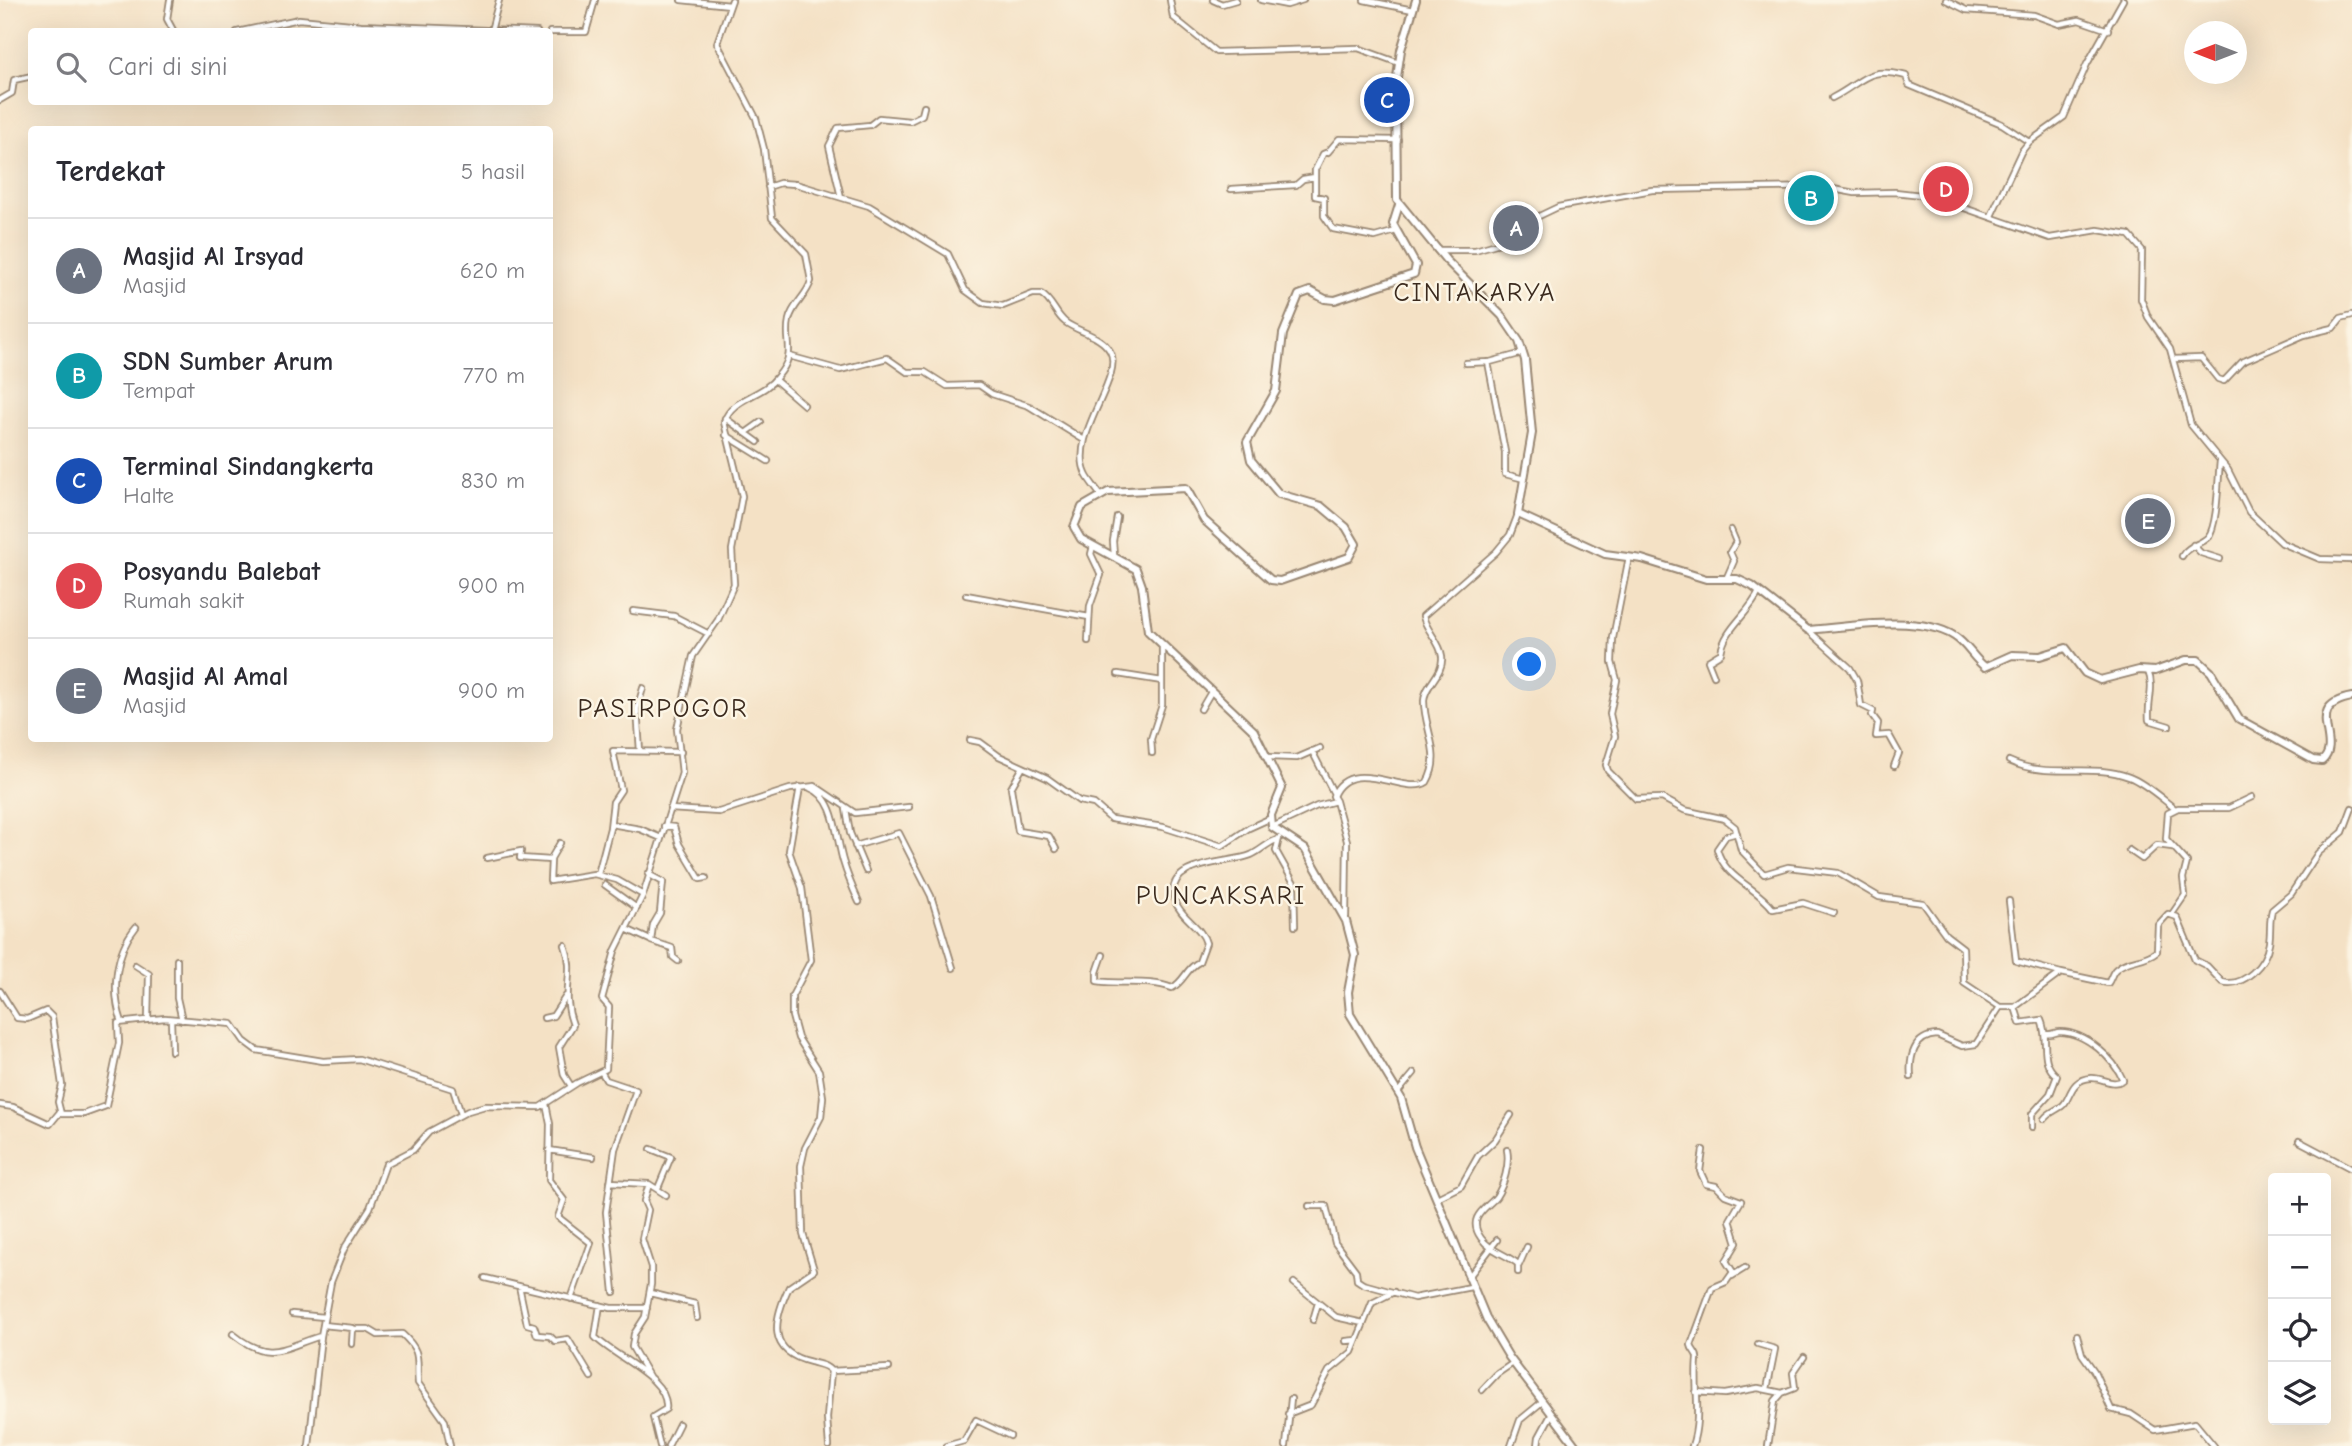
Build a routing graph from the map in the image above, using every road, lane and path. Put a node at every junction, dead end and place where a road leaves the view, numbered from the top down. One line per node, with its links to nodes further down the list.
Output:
1 (170, 0): 16 (street)
2 (499, 0): 19 (street)
3 (595, 0): 21 (street)
4 (681, 0): 14 (street)
5 (1170, 0): 22 (street)
6 (1213, 0): 7 (street)
7 (1236, 0)
8 (1261, 0): 9 (street)
9 (1303, 0)
10 (1364, 0): 15 (street)
11 (1416, 0): 15 (main road)
12 (1945, 0): 20 (street)
13 (2123, 0): 20 (street)
14 (731, 3): 30 (street)
15 (1413, 10): 22 (main road)
16 (172, 28)
17 (256, 28): 18 (street)
18 (460, 28)
19 (492, 28)
20 (2108, 30): 28 (street)
21 (553, 32)
22 (1399, 63): 27 (main road)
23 (28, 77): 25 (street)
24 (1832, 98): 28 (street)
25 (0, 100)
26 (924, 107): 32 (street)
27 (1398, 140): 29 (street); 33 (main road)
28 (2029, 142): 34 (street)
29 (1315, 177): 31 (street); 35 (street)
30 (768, 187): 32 (street); 39 (street)
31 (1231, 189)
32 (841, 197): 49 (street)
33 (1399, 205): 35 (main road); 36 (main road)
34 (1992, 216): 36 (street); 40 (street)
35 (1396, 231): 54 (main road)
36 (1437, 250): 38 (main road)
37 (2352, 315): 40 (street)
38 (1523, 353): 41 (street); 53 (main road)
39 (789, 356): 43 (street); 49 (street)
40 (2174, 359): 52 (street)
41 (1488, 362): 42 (street); 53 (street)
42 (1466, 363)
43 (775, 380): 44 (street); 45 (street)
44 (804, 405)
45 (725, 418): 47 (street); 48 (street)
46 (761, 422): 47 (street)
47 (747, 432): 50 (street)
48 (725, 434): 51 (street); 71 (street)
49 (1084, 440): 54 (street)
50 (758, 442)
51 (768, 461)
52 (2221, 461): 58 (street); 64 (street)
53 (1525, 480): 55 (main road)
54 (1101, 496): 59 (main road)
55 (1518, 514): 62 (main road); 94 (street)
56 (1117, 517): 60 (street)
57 (1731, 530): 65 (street)
58 (2193, 545): 61 (street); 63 (street)
59 (1093, 546): 60 (main road); 69 (street)
60 (1114, 555): 73 (main road)
61 (2182, 556)
62 (1629, 557): 65 (main road); 106 (street)
63 (2220, 559)
64 (2352, 560)
65 (1727, 577): 66 (main road)
66 (1759, 592): 70 (main road); 76 (street)
67 (967, 595): 69 (street)
68 (633, 611): 71 (street)
69 (1089, 617): 72 (street)
70 (1808, 630): 74 (main road); 91 (street)
71 (709, 634): 87 (street)
72 (1088, 641)
73 (1162, 646): 77 (street); 79 (main road)
74 (2148, 671): 80 (main road); 82 (street)
75 (1118, 674): 77 (street)
76 (1714, 677)
77 (1162, 681): 88 (street)
78 (643, 688): 85 (street)
79 (1211, 692): 81 (street); 89 (main road)
80 (2352, 697)
81 (1201, 709)
82 (2169, 726)
83 (970, 740): 92 (street)
84 (1320, 748): 86 (street)
85 (640, 751): 87 (street); 103 (street)
86 (1312, 751): 89 (street); 94 (street)
87 (681, 752): 100 (street)
88 (1152, 753)
89 (1269, 757): 102 (main road)
90 (2009, 761): 98 (street)
91 (1894, 766)
92 (1024, 767): 102 (street); 112 (street)
93 (803, 787): 100 (street); 101 (street); 123 (street); 211 (street)
94 (1334, 794): 96 (street)
95 (2252, 797): 98 (street)
96 (1336, 801): 105 (street); 127 (street)
97 (909, 807): 101 (street)
98 (2175, 808): 111 (street)
99 (2352, 808): 126 (street)
100 (670, 809): 104 (street)
101 (846, 809): 110 (street)
102 (1270, 818): 105 (main road)
103 (611, 824): 108 (street); 117 (street)
104 (664, 826): 108 (street); 119 (street)
105 (1272, 827): 107 (main road)
106 (1737, 833): 125 (street); 141 (street)
107 (1280, 837): 127 (main road); 128 (street); 133 (street)
108 (661, 838): 118 (street)
109 (560, 843): 115 (street)
110 (855, 846): 116 (street); 137 (street)
111 (2173, 847): 113 (street); 126 (street)
112 (1056, 849)
113 (2129, 850)
114 (487, 858): 115 (street)
115 (550, 860): 117 (street)
116 (866, 871)
117 (598, 874): 121 (street)
118 (648, 874): 121 (street); 131 (street)
119 (706, 878)
120 (605, 885): 124 (street)
121 (643, 895): 124 (street)
122 (2009, 901): 138 (street)
123 (859, 902)
124 (637, 908): 130 (street)
125 (1834, 913)
126 (2172, 914): 138 (street)
127 (1346, 921): 154 (main road)
128 (1296, 926)
129 (136, 927): 147 (street)
130 (626, 929): 131 (street); 150 (street)
131 (651, 941): 135 (street)
132 (565, 945): 140 (street)
133 (1103, 955)
134 (177, 960): 146 (street)
135 (678, 961)
136 (135, 965): 144 (street)
137 (953, 968)
138 (2061, 973): 142 (street)
139 (0, 991): 157 (street)
140 (566, 996): 143 (street); 153 (street)
141 (2000, 1007): 142 (street); 152 (street)
142 (2015, 1007): 148 (street)
143 (544, 1018)
144 (148, 1019): 145 (street); 147 (street)
145 (171, 1019): 146 (street); 149 (street)
146 (182, 1020): 158 (street)
147 (122, 1022): 157 (street)
148 (2046, 1034): 160 (street); 161 (street)
149 (172, 1051)
150 (602, 1073): 153 (street); 169 (street)
151 (1414, 1073): 154 (street)
152 (1911, 1077)
153 (572, 1086): 155 (street)
154 (1398, 1091): 173 (main road)
155 (546, 1104): 158 (street); 164 (street)
156 (0, 1105): 157 (street)
157 (59, 1113)
158 (461, 1114): 195 (street)
159 (1511, 1115): 173 (street)
160 (2044, 1119)
161 (2032, 1127)
162 (2299, 1141): 168 (street)
163 (651, 1149): 171 (street)
164 (549, 1150): 167 (street); 190 (street)
165 (1507, 1150): 177 (street)
166 (1703, 1150): 181 (street)
167 (593, 1157)
168 (2352, 1169)
169 (610, 1182): 170 (street); 188 (street)
170 (649, 1184): 171 (street); 189 (street)
171 (658, 1188): 172 (street)
172 (666, 1195)
173 (1437, 1198): 183 (main road)
174 (1309, 1206): 187 (street)
175 (1497, 1240): 177 (street)
176 (1527, 1247): 178 (street)
177 (1491, 1248): 178 (street); 183 (street)
178 (1519, 1265): 180 (street)
179 (1745, 1268): 181 (street)
180 (1518, 1272)
181 (1732, 1276): 216 (street)
182 (485, 1278): 185 (street)
183 (1468, 1279): 186 (main road)
184 (1294, 1283): 191 (street)
185 (519, 1285): 190 (street); 212 (street)
186 (1471, 1287): 187 (street); 209 (main road)
187 (1394, 1291): 198 (street)
188 (614, 1292)
189 (650, 1293): 193 (street); 196 (street)
190 (571, 1299): 192 (street)
191 (1318, 1303): 197 (street); 198 (street)
192 (600, 1305): 193 (street); 213 (street)
193 (647, 1308): 213 (street)
194 (292, 1314): 195 (street)
195 (324, 1317): 199 (street)
196 (697, 1318)
197 (1313, 1320)
198 (1363, 1323): 205 (street)
199 (323, 1325): 200 (street); 203 (street)
200 (354, 1329): 206 (street); 225 (street)
201 (233, 1334): 203 (street)
202 (2077, 1335): 236 (street)
203 (321, 1336): 224 (street)
204 (1346, 1340): 205 (street)
205 (1356, 1340): 220 (street)
206 (352, 1344)
207 (1758, 1344): 214 (street)
208 (1804, 1357): 217 (street)
209 (1514, 1363): 215 (street); 219 (main road)
210 (889, 1368): 211 (street)
211 (831, 1371): 228 (street)
212 (591, 1377)
213 (650, 1378): 226 (street)
214 (1767, 1389): 216 (street); 217 (street)
215 (1482, 1390)
216 (1696, 1392): 234 (street)
217 (1782, 1393): 235 (street)
218 (1291, 1399): 220 (street)
219 (1542, 1402): 221 (main road); 231 (street)
220 (1288, 1414): 230 (street)
221 (1551, 1415): 232 (street); 233 (main road)
222 (680, 1424): 227 (street)
223 (1010, 1436): 229 (street)
224 (309, 1446)
225 (450, 1446)
226 (660, 1446)
227 (668, 1446)
228 (830, 1446)
229 (946, 1446)
230 (1286, 1446)
231 (1511, 1446)
232 (1538, 1446)
233 (1576, 1446)
234 (1692, 1446)
235 (1768, 1446)
236 (2214, 1446)

